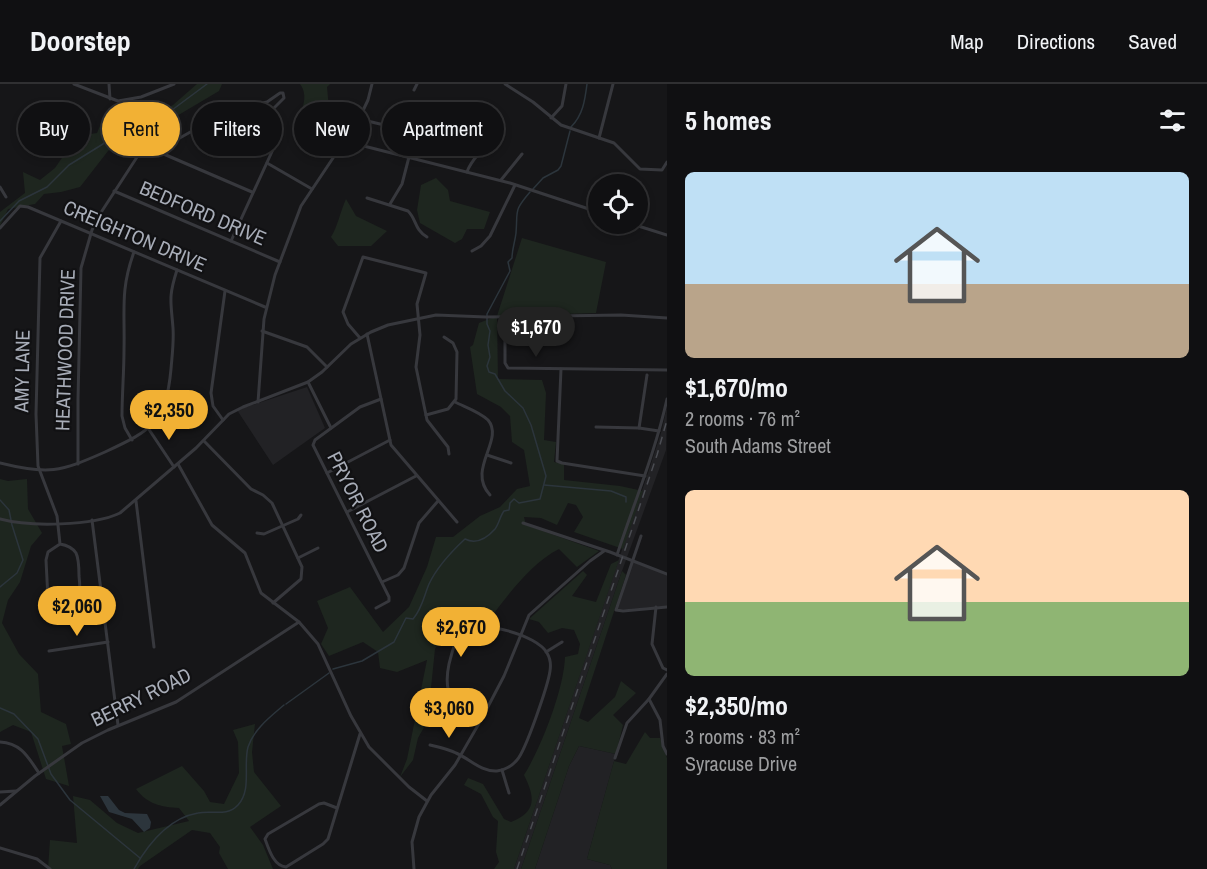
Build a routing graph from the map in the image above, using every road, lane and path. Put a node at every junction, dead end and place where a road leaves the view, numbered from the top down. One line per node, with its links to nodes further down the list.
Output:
1 (74, 84): 12 (street)
2 (109, 84): 12 (street)
3 (174, 84): 12 (street)
4 (372, 84): 15 (street)
5 (417, 84): 11 (street)
6 (506, 84): 10 (street)
7 (516, 84): 10 (street)
8 (566, 84): 16 (street)
9 (613, 84): 17 (street)
10 (513, 89): 16 (street)
11 (414, 90)
12 (110, 99)
13 (267, 102): 14 (street, HEATHWOOD DRIVE)
14 (280, 102)
15 (367, 102)
16 (551, 118): 17 (street)
17 (599, 138): 26 (street)
18 (370, 147): 24 (street)
19 (522, 154): 29 (street)
20 (137, 156): 33 (street, HEATHWOOD DRIVE)
21 (168, 156): 34 (street)
22 (271, 156): 27 (street)
23 (334, 156): 32 (street)
24 (409, 157): 28 (street); 37 (street)
25 (474, 157): 28 (street)
26 (667, 162)
27 (267, 163): 32 (street); 34 (street)
28 (467, 171): 29 (street)
29 (501, 180): 30 (street)
30 (515, 184): 38 (street); 46 (street)
31 (0, 188): 35 (street)
32 (312, 189): 48 (street)
33 (114, 191): 42 (street, HEATHWOOD DRIVE); 45 (street, BEDFORD DRIVE)
34 (252, 192): 45 (street)
35 (6, 196)
36 (367, 198): 37 (street)
37 (390, 204): 44 (street)
38 (588, 209)
39 (60, 221): 40 (street, CREIGHTON DRIVE); 42 (street, CREIGHTON DRIVE); 85 (street, AMY LANE)
40 (0, 228)
41 (648, 229): 43 (street)
42 (91, 234): 47 (street, CREIGHTON DRIVE); 82 (street, HEATHWOOD DRIVE)
43 (667, 235)
44 (427, 237)
45 (231, 241): 48 (street, BEDFORD DRIVE)
46 (472, 251)
47 (134, 252): 49 (street, CREIGHTON DRIVE); 75 (street)
48 (280, 262): 51 (street)
49 (177, 270): 50 (street, CREIGHTON DRIVE); 71 (street)
50 (225, 290): 51 (street, CREIGHTON DRIVE); 69 (street)
51 (266, 308): 55 (street)
52 (418, 317): 53 (street); 56 (street); 58 (street); 68 (street)
53 (505, 317): 54 (street); 60 (street)
54 (667, 318)
55 (262, 331): 59 (street); 66 (street)
56 (366, 334): 58 (street); 64 (street)
57 (444, 337): 67 (street)
58 (360, 338): 59 (street)
59 (327, 367): 63 (street)
60 (561, 369): 61 (street); 88 (street)
61 (667, 370)
62 (647, 375): 73 (street)
63 (308, 382): 66 (street); 72 (street)
64 (381, 399): 72 (street, PRYOR ROAD); 76 (street)
65 (667, 399): 74 (street)
66 (258, 402): 69 (street)
67 (455, 402): 68 (street); 79 (street)
68 (426, 415): 78 (street)
69 (223, 420): 77 (street)
70 (596, 427): 73 (street)
71 (148, 428): 75 (street); 84 (street)
72 (331, 428): 86 (street, PRYOR ROAD)
73 (639, 428): 74 (street)
74 (659, 431): 88 (street)
75 (132, 440): 82 (street)
76 (390, 440): 86 (street); 87 (street)
77 (204, 441): 83 (street); 99 (street)
78 (449, 454)
79 (487, 455): 81 (street); 89 (street)
80 (0, 462): 85 (street)
81 (511, 463)
82 (78, 464): 85 (street)
83 (178, 464): 84 (street); 110 (street)
84 (174, 467): 90 (street)
85 (40, 471): 97 (street, AMY LANE)
86 (327, 474): 92 (street, PRYOR ROAD)
87 (416, 476): 91 (street); 92 (street)
88 (645, 476): 105 (street)
89 (490, 495)
90 (136, 501): 95 (street); 118 (street)
91 (438, 501): 96 (street); 109 (street)
92 (346, 512): 109 (street, PRYOR ROAD)
93 (301, 515): 99 (street)
94 (0, 519): 97 (street)
95 (92, 520): 97 (street); 116 (street)
96 (457, 522)
97 (58, 523): 102 (street, AMY LANE)
98 (523, 524): 104 (street)
99 (283, 526): 100 (street); 106 (street)
100 (257, 533)
101 (641, 536): 107 (street)
102 (60, 544): 102 (street)
103 (318, 548): 106 (street)
104 (604, 551): 105 (street); 115 (street)
105 (617, 555): 107 (street)
106 (298, 558): 110 (street)
107 (632, 561): 108 (street); 113 (street)
108 (667, 574)
109 (382, 582): 112 (street, PRYOR ROAD)
110 (273, 603): 114 (street)
111 (667, 607): 113 (street)
112 (376, 608)
113 (656, 608): 121 (street)
114 (299, 622): 124 (street, BERRY ROAD); 125 (street)
115 (519, 635): 120 (street); 123 (street); 123 (street)
116 (108, 642): 119 (street); 124 (street)
117 (562, 642): 120 (street)
118 (154, 647)
119 (49, 651)
120 (546, 652): 131 (street)
121 (667, 673): 122 (street)
122 (649, 699): 128 (street); 130 (street)
123 (481, 720): 129 (street)
124 (118, 725): 132 (street, BERRY ROAD)
125 (360, 734): 136 (street); 138 (street)
126 (0, 742): 132 (street)
127 (430, 745): 129 (street)
128 (667, 754)
129 (461, 756): 131 (street); 136 (street)
130 (615, 758)
131 (502, 770): 135 (street)
132 (39, 773): 133 (street, BERRY ROAD)
133 (16, 791): 134 (street); 137 (street, BERRY ROAD)
134 (0, 792)
135 (508, 793)
136 (427, 801): 141 (street)
137 (0, 806)
138 (337, 808): 138 (street)
139 (0, 848): 140 (street)
140 (50, 869)
141 (414, 869)

